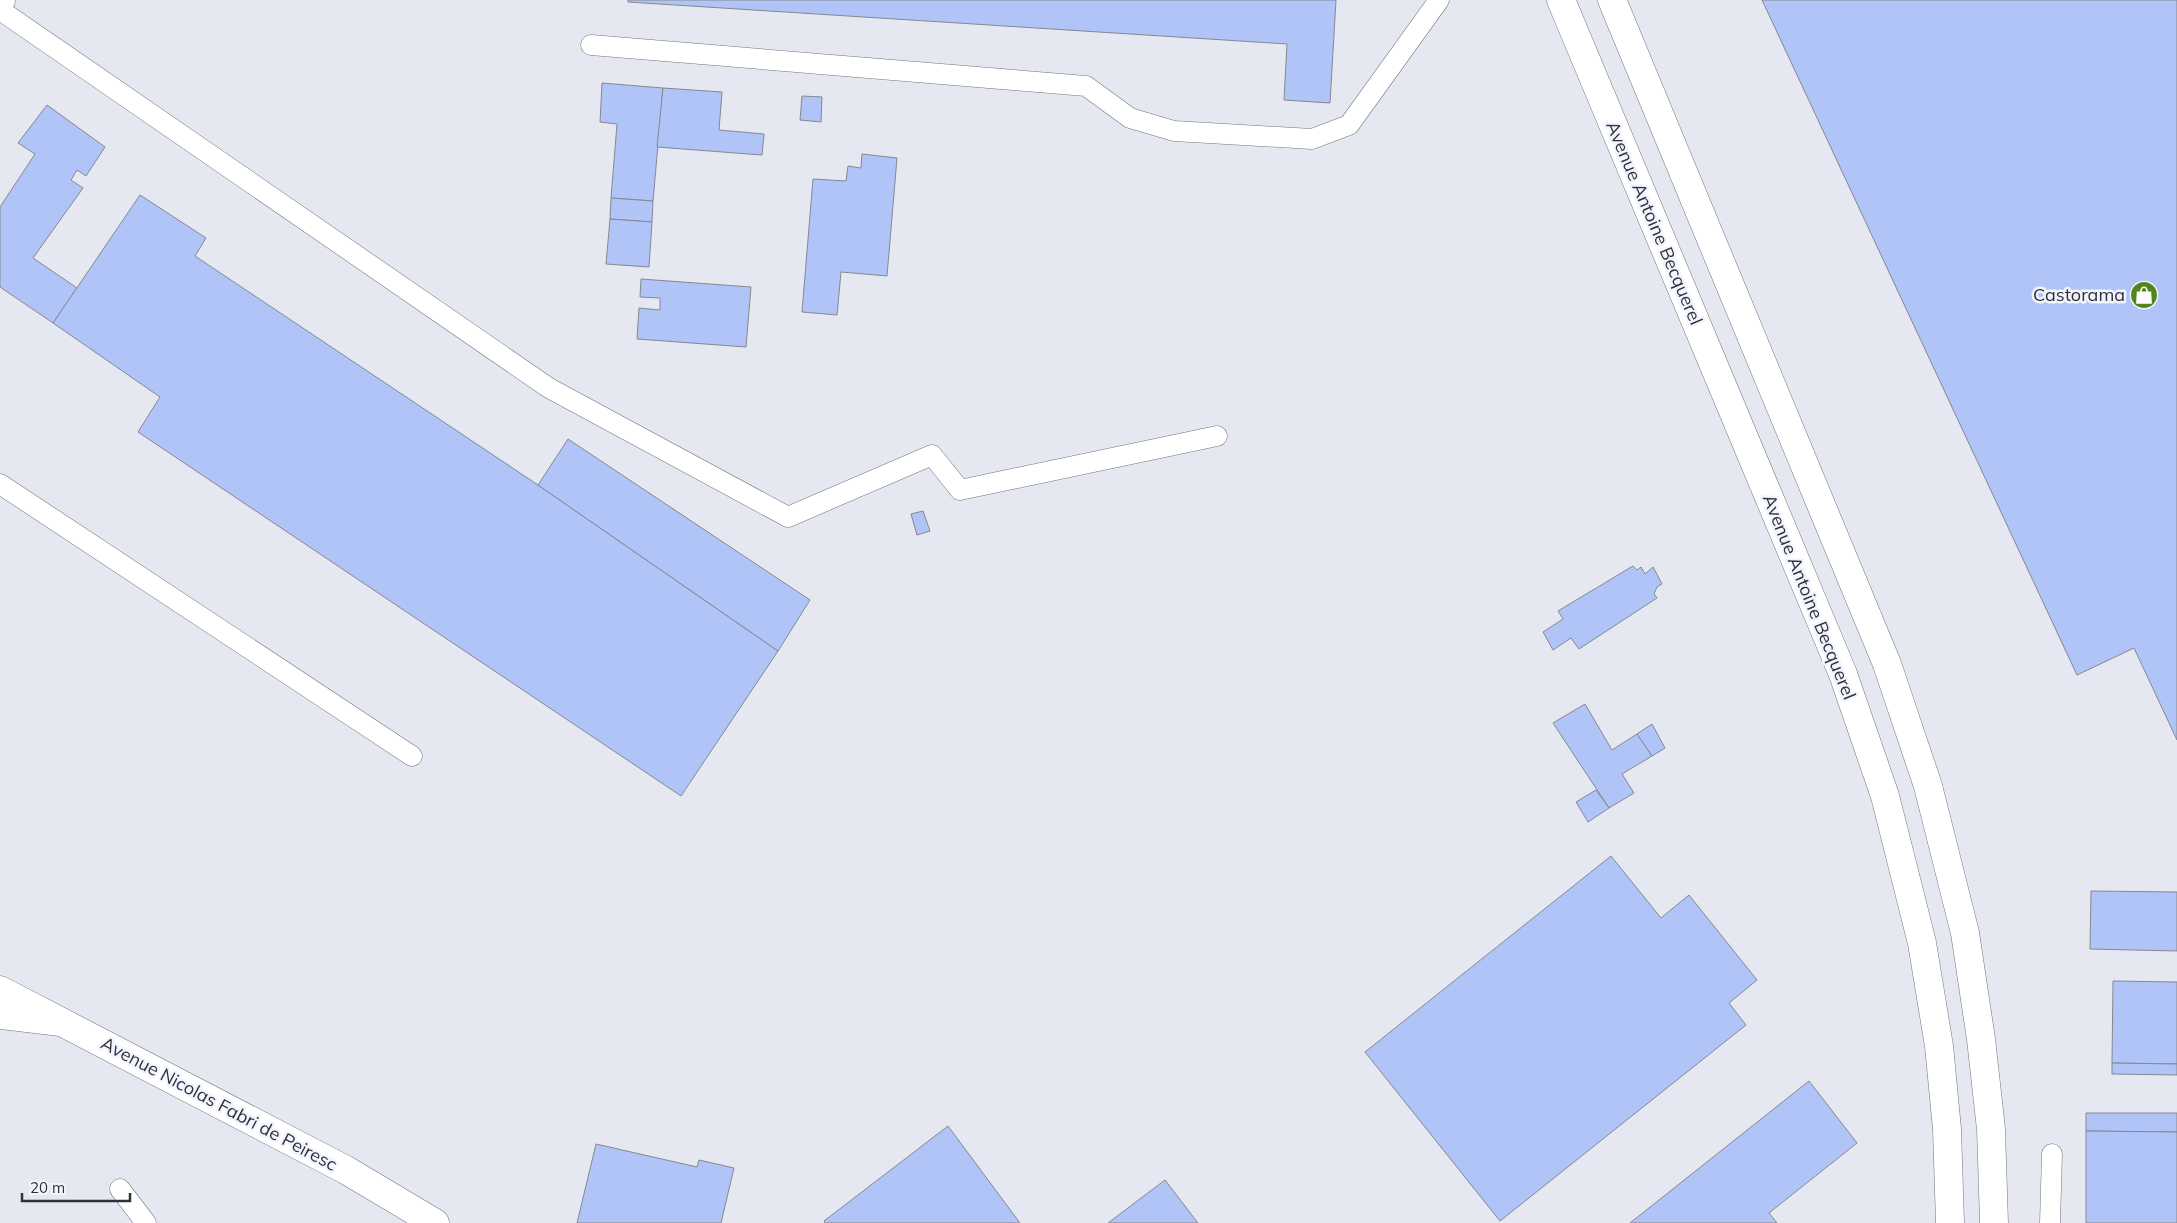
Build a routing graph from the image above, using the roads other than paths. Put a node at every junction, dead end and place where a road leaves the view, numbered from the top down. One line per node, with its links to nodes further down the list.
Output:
1 (1439, 0): 6 (lane)
2 (1554, 0): 7 (lane)
3 (1560, 0): 7 (main road, Avenue Antoine Becquerel)
4 (1612, 0): 19 (main road)
5 (0, 10): 8 (lane)
6 (591, 46)
7 (1591, 72): 18 (main road, Avenue Antoine Becquerel)
8 (1217, 436)
9 (0, 484): 10 (lane)
10 (412, 756)
11 (0, 990): 13 (main road, Avenue Nicolas Fabri de Peiresc)
12 (0, 1014): 13 (main road)
13 (62, 1022): 17 (main road, Avenue Nicolas Fabri de Peiresc)
14 (2052, 1154): 20 (lane)
15 (120, 1190): 16 (lane)
16 (146, 1223)
17 (435, 1223)
18 (1950, 1223)
19 (1994, 1223)
20 (2050, 1223)

